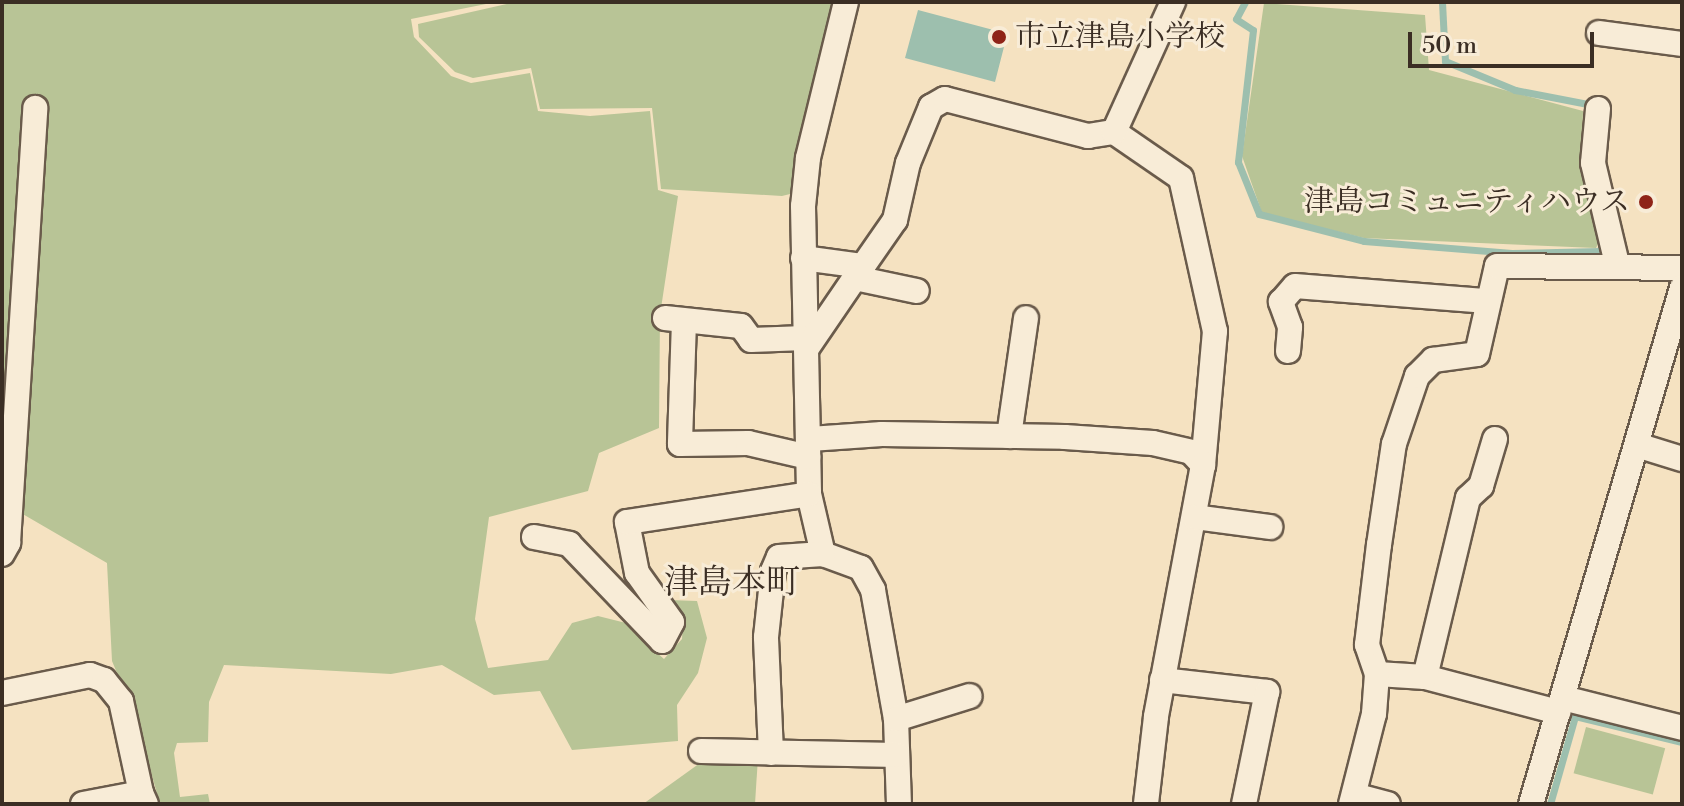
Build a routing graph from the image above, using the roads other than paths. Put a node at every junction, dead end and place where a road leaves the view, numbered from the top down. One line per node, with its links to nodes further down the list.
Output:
1 (846, 2): 8 (street)
2 (1173, 2): 7 (street)
3 (1599, 33): 4 (street)
4 (1682, 44)
5 (35, 108): 28 (street)
6 (1598, 109): 9 (street)
7 (1114, 132): 11 (street); 23 (street)
8 (803, 258): 11 (street); 16 (street)
9 (1617, 264): 10 (street); 14 (street)
10 (1682, 268)
11 (859, 272): 13 (street); 16 (street)
12 (1682, 288): 20 (street)
13 (917, 291)
14 (1487, 301): 17 (street); 30 (street)
15 (1026, 318): 18 (street)
16 (806, 343): 21 (street); 21 (street)
17 (1288, 351)
18 (1009, 436): 21 (street); 23 (street)
19 (1495, 439): 31 (street)
20 (1637, 445): 22 (street); 35 (street)
21 (809, 448): 24 (street)
22 (1682, 459)
23 (1203, 465): 25 (street)
24 (809, 494): 27 (street); 29 (street)
25 (1194, 517): 26 (street); 32 (street)
26 (1270, 527)
27 (534, 537)
28 (2, 554)
29 (823, 554): 36 (street); 39 (street)
30 (1377, 674): 31 (street); 42 (street)
31 (1425, 677): 35 (street)
32 (1162, 680): 45 (street); 46 (street)
33 (2, 693): 41 (street)
34 (970, 696): 36 (street)
35 (1560, 705): 37 (street); 48 (street)
36 (896, 719): 40 (street)
37 (1682, 728)
38 (701, 751): 39 (street)
39 (771, 753): 40 (street)
40 (897, 755): 44 (street)
41 (143, 798): 43 (street)
42 (1352, 799): 47 (street)
43 (83, 804)
44 (899, 804)
45 (1146, 804)
46 (1244, 804)
47 (1388, 804)
48 (1531, 804)

